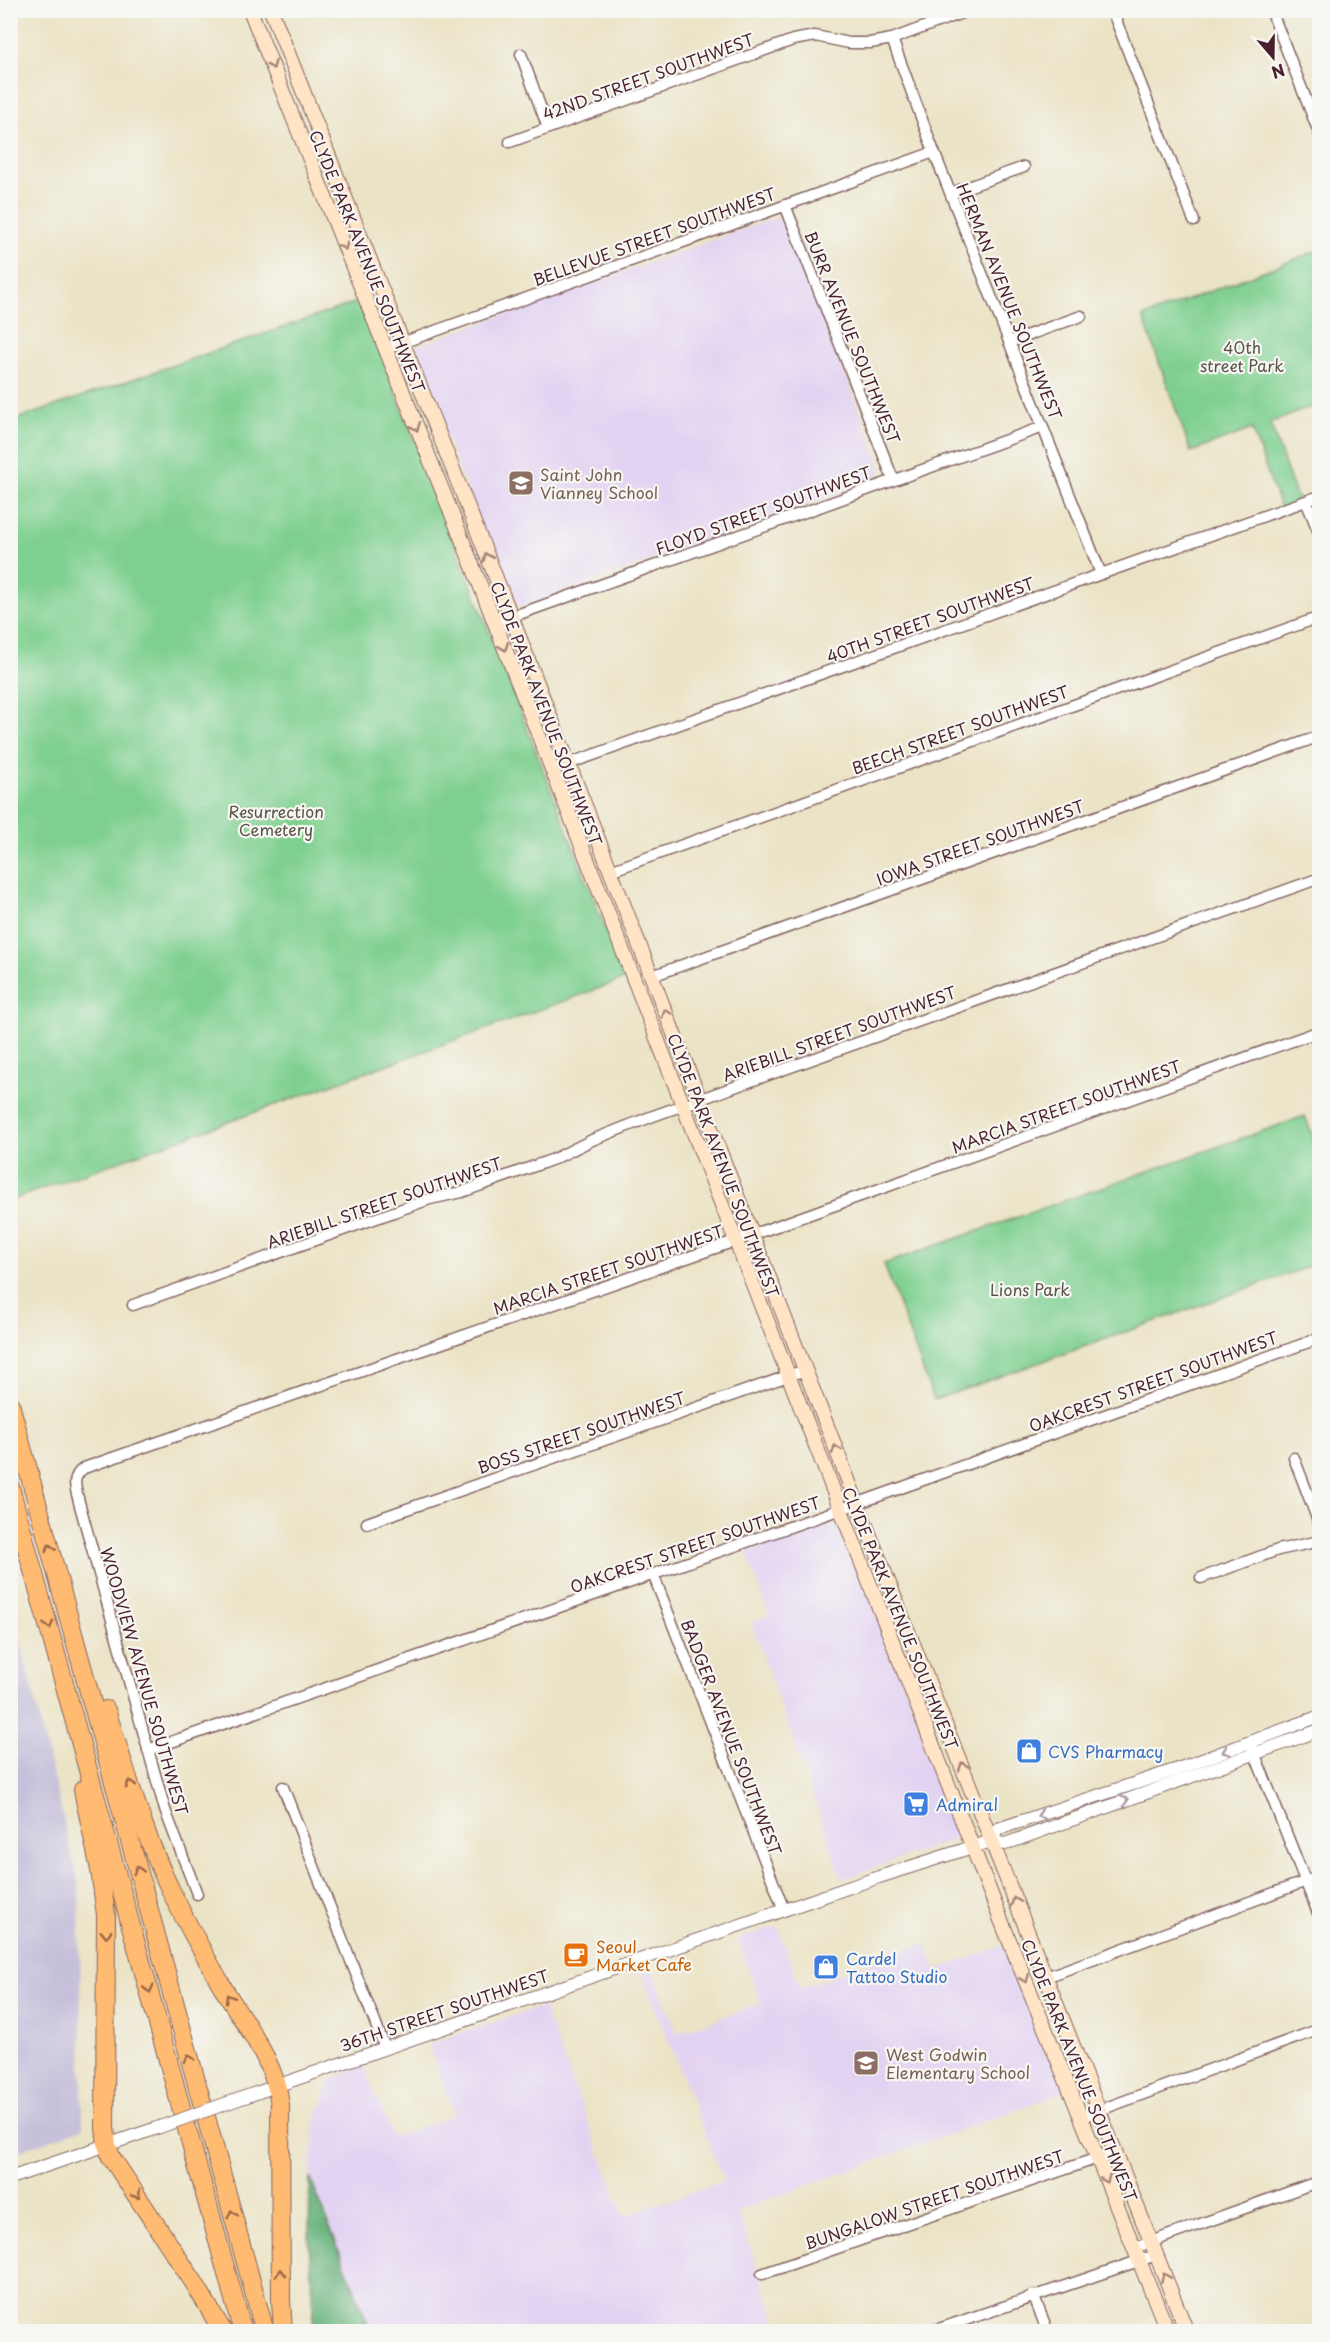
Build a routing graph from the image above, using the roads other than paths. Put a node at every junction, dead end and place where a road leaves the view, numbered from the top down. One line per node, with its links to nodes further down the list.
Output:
1 (270, 10): 5 (street); 19 (main road, CLYDE PARK AVENUE SOUTHWEST)
2 (970, 10): 6 (street, 42ND STREET SOUTHWEST)
3 (1112, 10): 16 (street)
4 (1271, 10): 10 (street)
5 (251, 13): 20 (main road, CLYDE PARK AVENUE SOUTHWEST, one-way to 20)
6 (958, 13): 7 (street, 42ND STREET SOUTHWEST)
7 (892, 39): 9 (street, 42ND STREET SOUTHWEST); 12 (street, HERMAN AVENUE SOUTHWEST)
8 (521, 54): 9 (street)
9 (548, 128): 11 (street, 42ND STREET SOUTHWEST)
10 (1320, 135)
11 (510, 142)
12 (934, 152): 14 (street, HERMAN AVENUE SOUTHWEST); 15 (street, BELLEVUE STREET SOUTHWEST)
13 (1024, 167): 14 (street)
14 (951, 193): 18 (street, HERMAN AVENUE SOUTHWEST)
15 (785, 206): 19 (street, BELLEVUE STREET SOUTHWEST); 22 (street, BURR AVENUE SOUTHWEST)
16 (1194, 221)
17 (1081, 316): 18 (street)
18 (1009, 342): 21 (street, HERMAN AVENUE SOUTHWEST)
19 (401, 343): 20 (street, BELLEVUE STREET SOUTHWEST); 27 (main road, CLYDE PARK AVENUE SOUTHWEST, one-way to 19)
20 (385, 349): 29 (main road, CLYDE PARK AVENUE SOUTHWEST, one-way to 29)
21 (1043, 427): 22 (street, FLOYD STREET SOUTHWEST); 26 (street, HERMAN AVENUE SOUTHWEST)
22 (893, 479): 27 (street, FLOYD STREET SOUTHWEST)
23 (1320, 496): 24 (street, 40TH STREET SOUTHWEST)
24 (1306, 501): 25 (street); 26 (street, 40TH STREET SOUTHWEST)
25 (1320, 536)
26 (1101, 574): 31 (street, 40TH STREET SOUTHWEST)
27 (511, 616): 29 (street, FLOYD STREET SOUTHWEST); 31 (main road, CLYDE PARK AVENUE SOUTHWEST)
28 (1320, 617): 33 (street, BEECH STREET SOUTHWEST)
29 (494, 623): 32 (main road, CLYDE PARK AVENUE SOUTHWEST, one-way to 32)
30 (1320, 736): 35 (street, IOWA STREET SOUTHWEST)
31 (569, 764): 32 (street, 40TH STREET SOUTHWEST); 33 (main road, CLYDE PARK AVENUE SOUTHWEST)
32 (551, 770): 38 (main road, CLYDE PARK AVENUE SOUTHWEST)
33 (610, 870): 35 (main road, CLYDE PARK AVENUE SOUTHWEST)
34 (1320, 878): 37 (street, ARIEBILL STREET SOUTHWEST)
35 (652, 976): 37 (main road, CLYDE PARK AVENUE SOUTHWEST, one-way to 35)
36 (1320, 1031): 39 (street, MARCIA STREET SOUTHWEST)
37 (700, 1099): 38 (street, ARIEBILL STREET SOUTHWEST); 39 (main road, CLYDE PARK AVENUE SOUTHWEST)
38 (683, 1105): 40 (main road, CLYDE PARK AVENUE SOUTHWEST); 41 (street, ARIEBILL STREET SOUTHWEST)
39 (752, 1233): 40 (street, MARCIA STREET SOUTHWEST); 43 (main road, CLYDE PARK AVENUE SOUTHWEST)
40 (736, 1239): 44 (main road, CLYDE PARK AVENUE SOUTHWEST); 47 (street, MARCIA STREET SOUTHWEST)
41 (133, 1305)
42 (1320, 1338): 49 (street, OAKCREST STREET SOUTHWEST)
43 (805, 1370): 44 (street, BOSS STREET SOUTHWEST); 49 (main road, CLYDE PARK AVENUE SOUTHWEST, one-way to 43)
44 (789, 1376): 50 (main road, CLYDE PARK AVENUE SOUTHWEST); 51 (street, BOSS STREET SOUTHWEST)
45 (10, 1404): 56 (highway, one-way to 45)
46 (1294, 1458): 52 (street)
47 (76, 1474): 61 (street, WOODVIEW AVENUE SOUTHWEST)
48 (10, 1487): 57 (highway, one-way to 57)
49 (857, 1503): 50 (street, OAKCREST STREET SOUTHWEST); 63 (main road, CLYDE PARK AVENUE SOUTHWEST, one-way to 49)
50 (840, 1509): 54 (street, OAKCREST STREET SOUTHWEST); 64 (main road, CLYDE PARK AVENUE SOUTHWEST)
51 (367, 1522)
52 (1320, 1526)
53 (1320, 1541): 55 (street)
54 (653, 1574): 61 (street, OAKCREST STREET SOUTHWEST); 68 (street, BADGER AVENUE SOUTHWEST)
55 (1201, 1578)
56 (65, 1605): 73 (highway, one-way to 56); 87 (highway, one-way to 56)
57 (56, 1649): 76 (highway, one-way to 76); 86 (highway, one-way to 86)
58 (1320, 1716): 60 (street, 36TH STREET SOUTHWEST)
59 (1320, 1730): 60 (street, 36TH STREET SOUTHWEST)
60 (1252, 1748): 63 (street, 36TH STREET SOUTHWEST); 66 (street)
61 (148, 1750): 67 (street, WOODVIEW AVENUE SOUTHWEST)
62 (283, 1786): 72 (street)
63 (991, 1841): 64 (street, 36TH STREET SOUTHWEST); 70 (main road, CLYDE PARK AVENUE SOUTHWEST, one-way to 63)
64 (973, 1846): 68 (street, 36TH STREET SOUTHWEST); 75 (main road, CLYDE PARK AVENUE SOUTHWEST, one-way to 75)
65 (1320, 1876): 66 (street)
66 (1305, 1882): 69 (street); 70 (street)
67 (197, 1894)
68 (784, 1910): 72 (street, 36TH STREET SOUTHWEST)
69 (1320, 1918)
70 (1046, 1977): 74 (main road, CLYDE PARK AVENUE SOUTHWEST)
71 (1320, 2029): 74 (street)
72 (385, 2048): 73 (street, 36TH STREET SOUTHWEST)
73 (277, 2086): 76 (street, 36TH STREET SOUTHWEST, bridge); 88 (highway, one-way to 73)
74 (1099, 2110): 75 (street); 77 (main road, CLYDE PARK AVENUE SOUTHWEST)
75 (1081, 2117): 78 (main road, CLYDE PARK AVENUE SOUTHWEST)
76 (107, 2145): 79 (street, 36TH STREET SOUTHWEST); 85 (highway, one-way to 85)
77 (1115, 2152): 78 (street, BUNGALOW STREET SOUTHWEST); 81 (main road, CLYDE PARK AVENUE SOUTHWEST)
78 (1098, 2158): 82 (main road, CLYDE PARK AVENUE SOUTHWEST, one-way to 82); 83 (street, BUNGALOW STREET SOUTHWEST)
79 (10, 2178)
80 (1320, 2181): 81 (street)
81 (1153, 2248): 82 (street); 92 (main road, CLYDE PARK AVENUE SOUTHWEST, one-way to 81)
82 (1137, 2254): 84 (street); 91 (main road, CLYDE PARK AVENUE SOUTHWEST)
83 (762, 2274)
84 (1033, 2295): 89 (street); 90 (street)
85 (223, 2331)
86 (243, 2331)
87 (265, 2331)
88 (283, 2331)
89 (930, 2331)
90 (1048, 2331)
91 (1168, 2331)
92 (1187, 2331)

